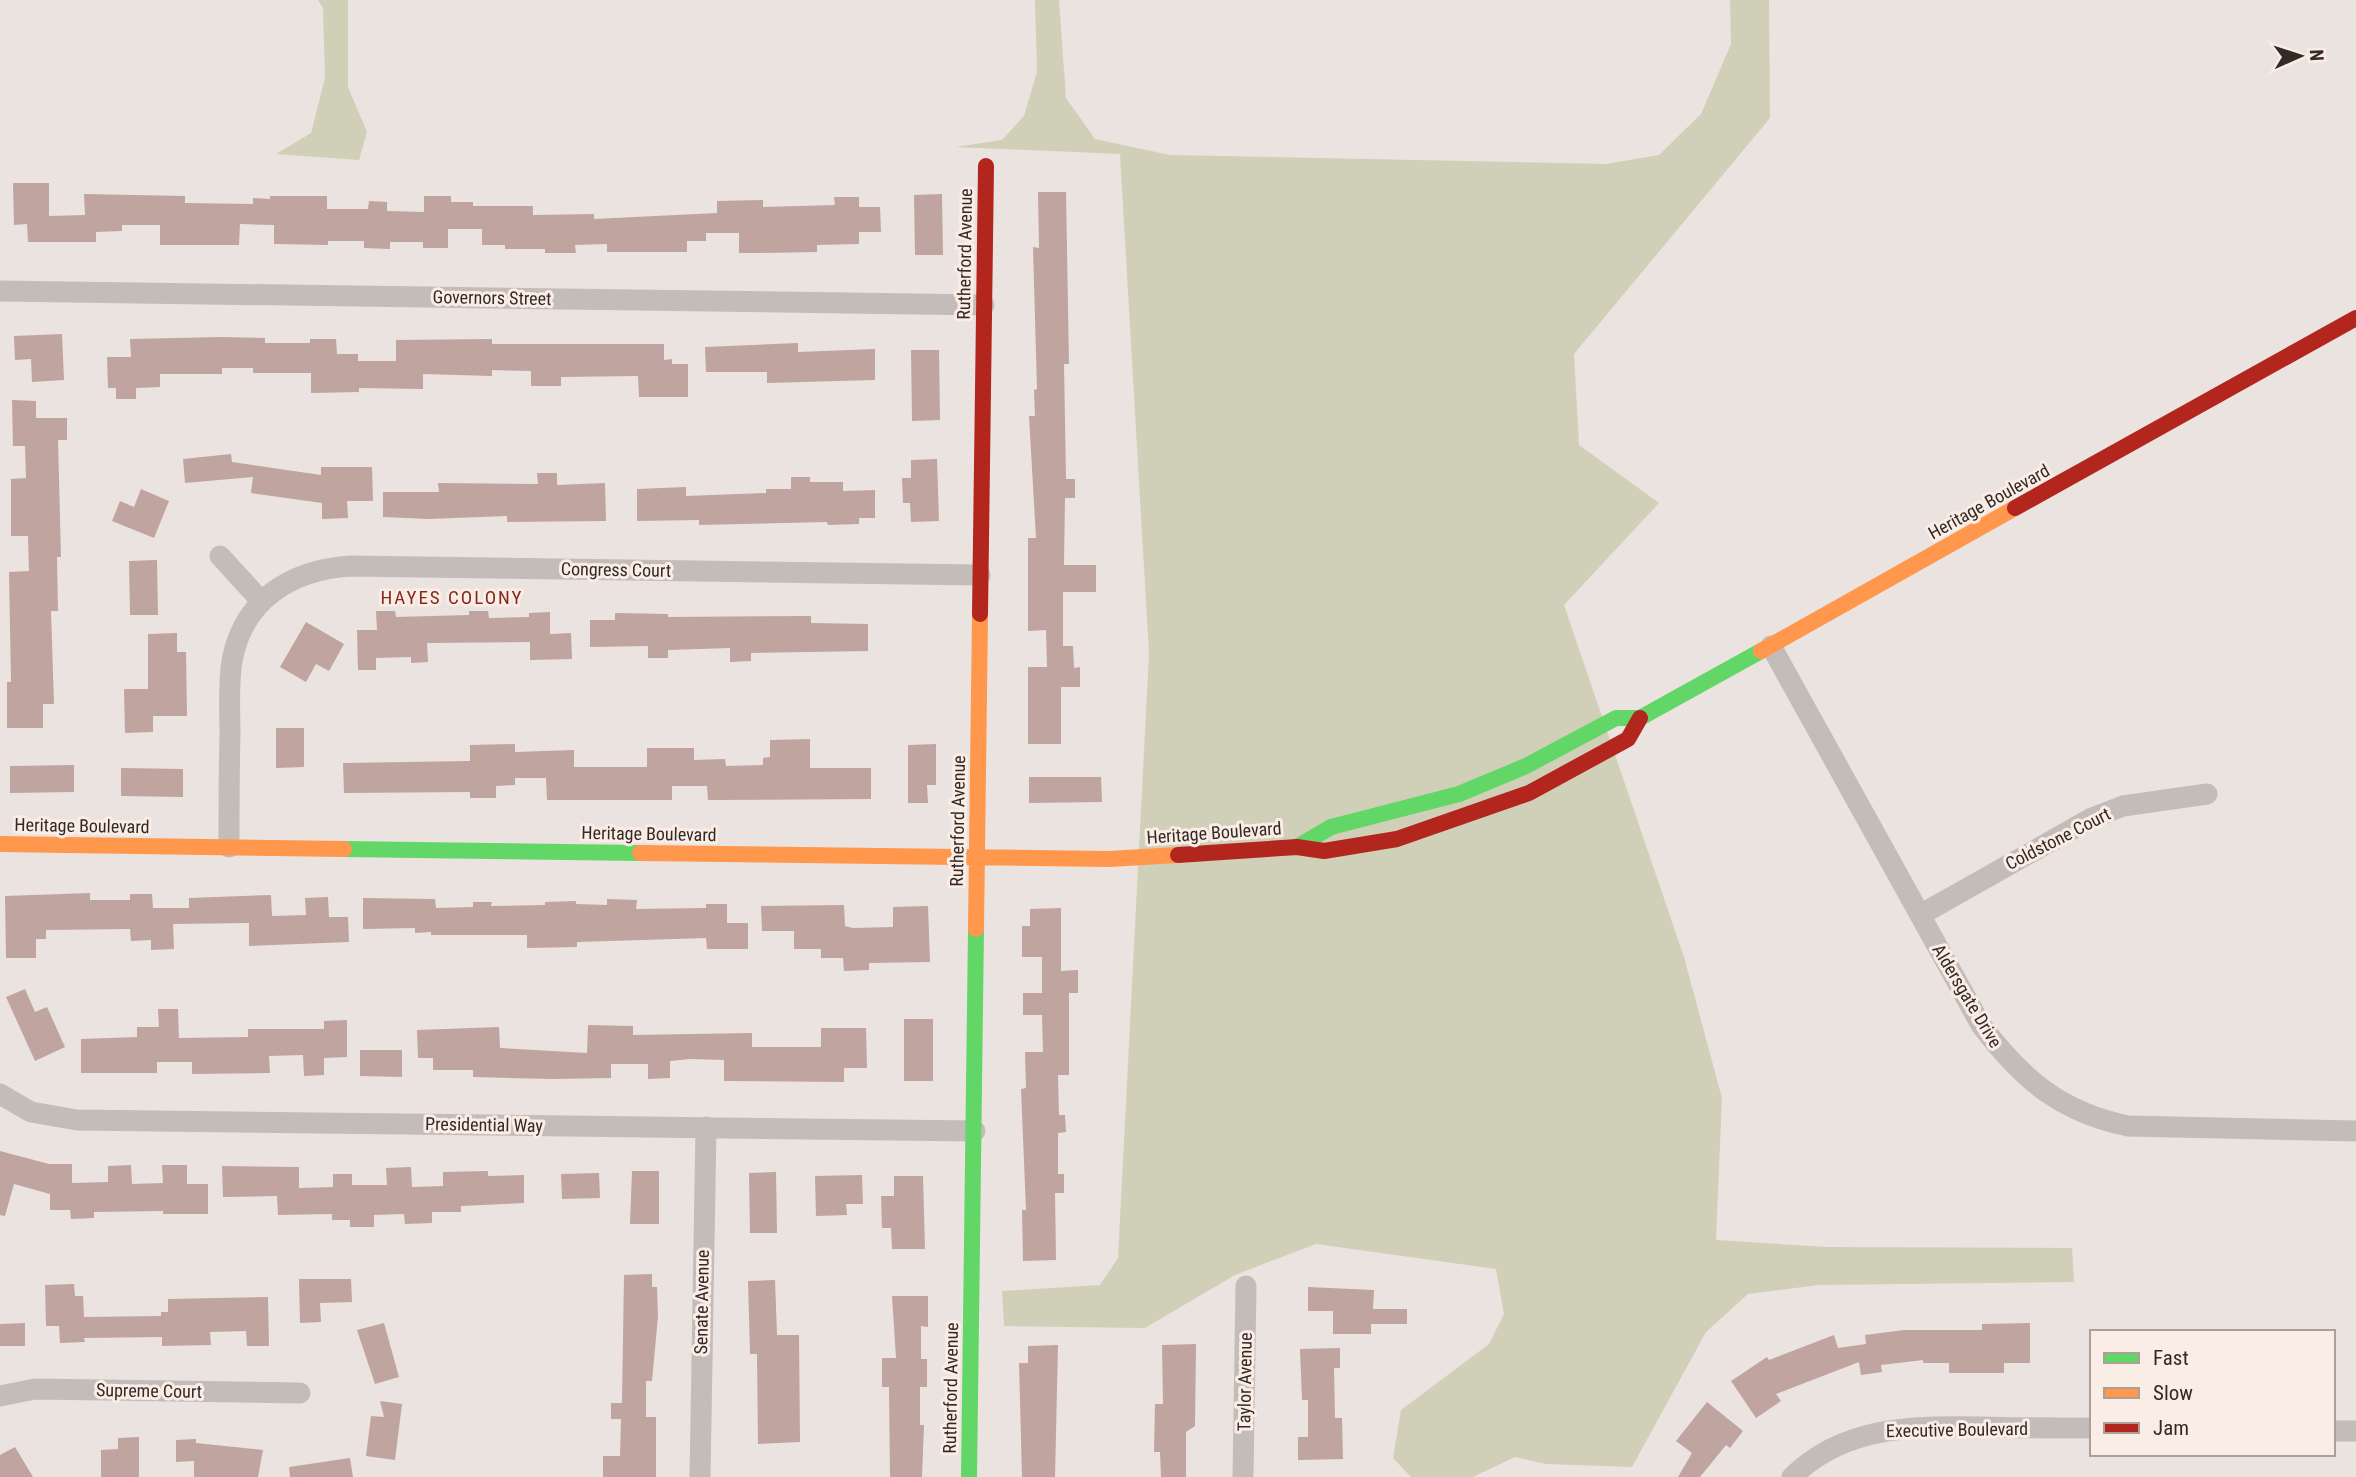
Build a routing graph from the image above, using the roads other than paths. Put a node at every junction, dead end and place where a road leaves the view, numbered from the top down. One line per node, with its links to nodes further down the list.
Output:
1 (986, 166): 3 (street, Rutherford Avenue)
2 (0, 291): 3 (street, Governors Street)
3 (984, 305): 6 (street, Rutherford Avenue)
4 (2356, 318): 8 (street, Heritage Boulevard)
5 (220, 556): 7 (street)
6 (980, 575): 7 (street, Congress Court); 14 (street, Rutherford Avenue)
7 (262, 602): 12 (street, Congress Court)
8 (1771, 646): 9 (street, Heritage Boulevard); 15 (street, Aldersgate Drive)
9 (1640, 718): 13 (street, Heritage Boulevard); 13 (street, Heritage Boulevard)
10 (2207, 794): 15 (street, Coldstone Court)
11 (0, 844): 12 (street, Heritage Boulevard)
12 (229, 847): 14 (street, Heritage Boulevard)
13 (1297, 847): 14 (street, Heritage Boulevard)
14 (977, 858): 18 (street, Rutherford Avenue)
15 (1920, 915): 19 (street, Aldersgate Drive)
16 (0, 1094): 17 (street, Presidential Way)
17 (706, 1128): 18 (street, Presidential Way); 26 (street, Senate Avenue)
18 (975, 1131): 27 (street, Rutherford Avenue)
19 (2356, 1131)
20 (1246, 1286): 28 (street, Taylor Avenue)
21 (300, 1393): 22 (street, Supreme Court)
22 (0, 1396)
23 (2090, 1428): 29 (street, Executive Boulevard)
24 (2335, 1431): 25 (street)
25 (2356, 1431)
26 (700, 1477)
27 (969, 1477)
28 (1243, 1477)
29 (1792, 1477)

